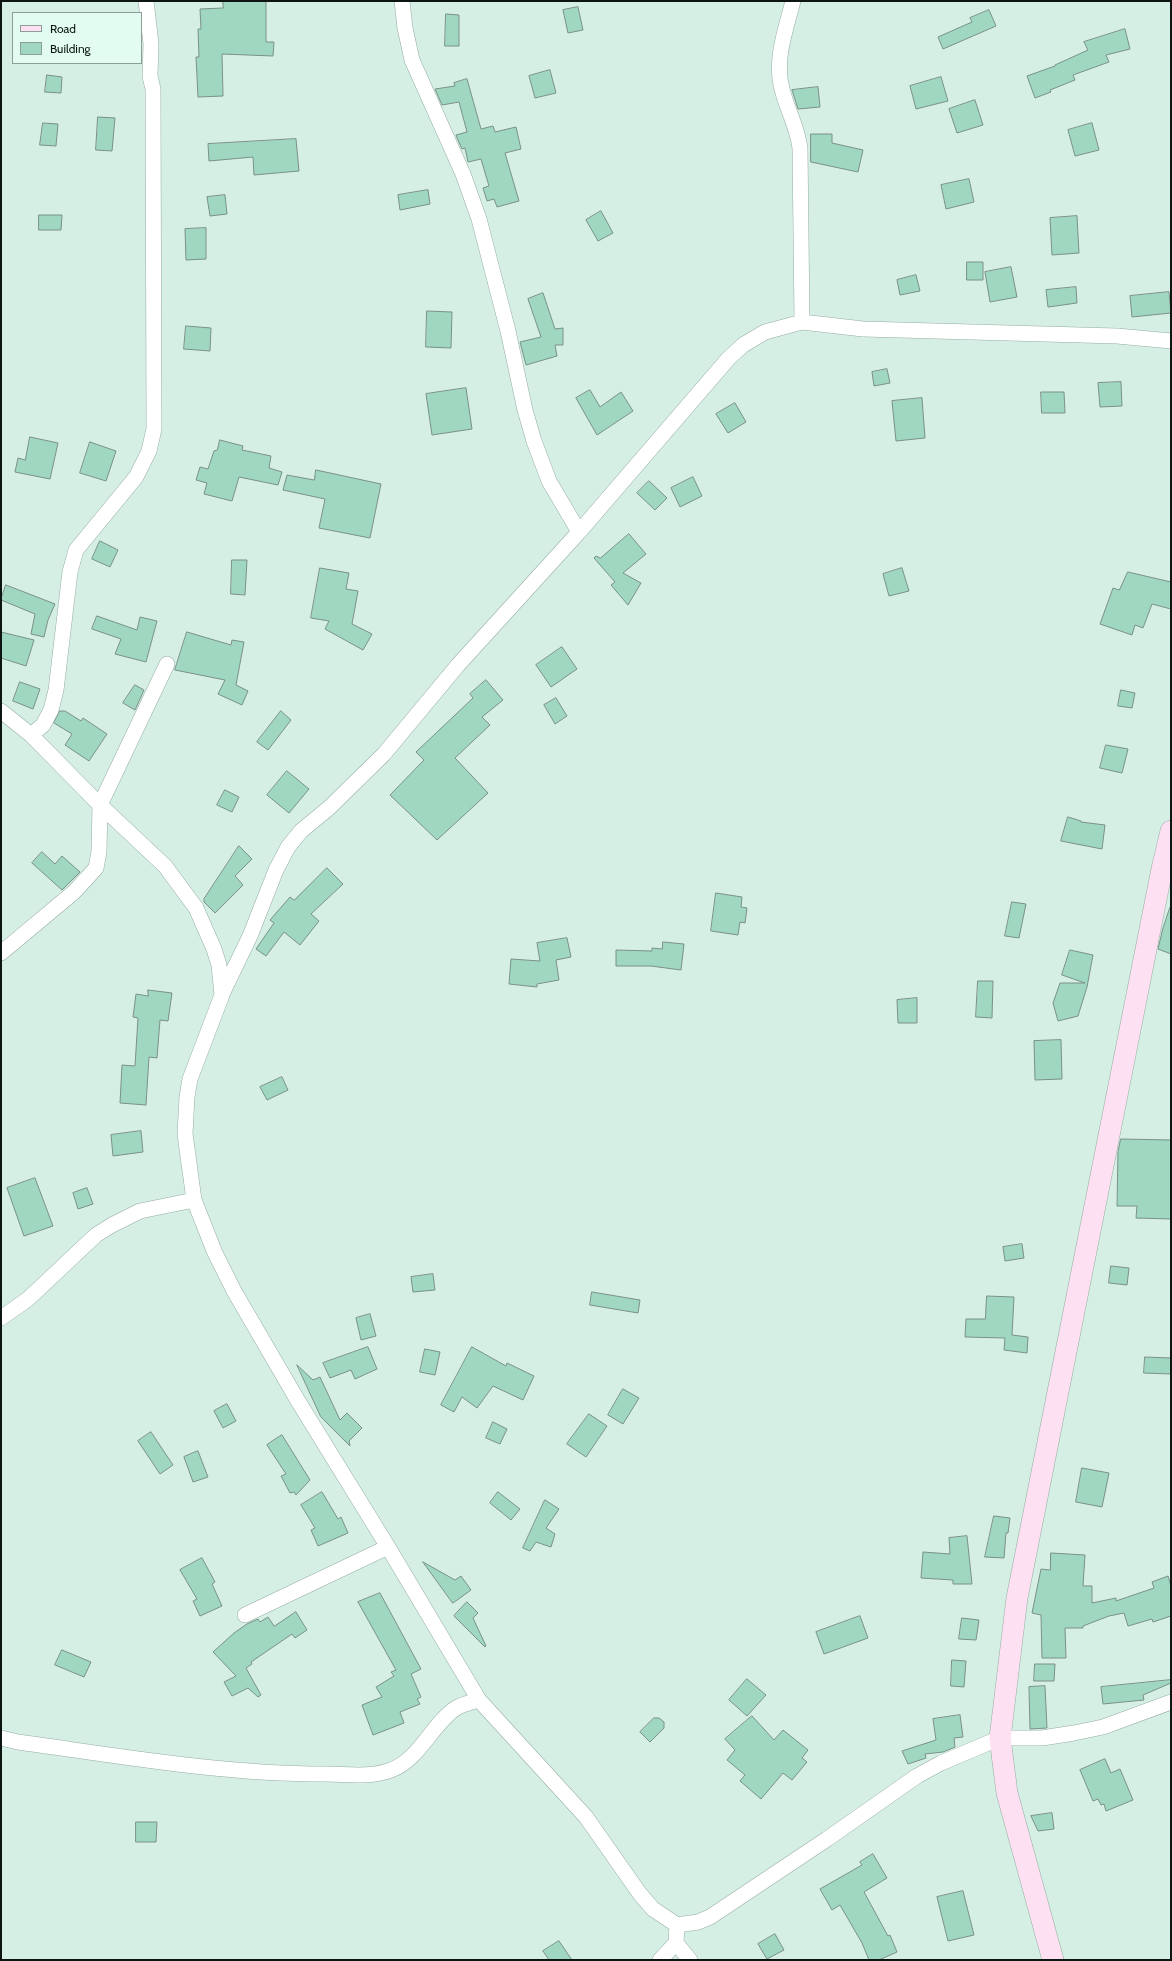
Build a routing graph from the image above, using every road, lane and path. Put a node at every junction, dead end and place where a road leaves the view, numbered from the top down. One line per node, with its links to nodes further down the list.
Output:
1 (146, 1): 9 (street)
2 (402, 1): 6 (street)
3 (793, 1): 4 (street)
4 (802, 322): 5 (street); 6 (street)
5 (1171, 341)
6 (578, 532): 13 (street)
7 (167, 664): 10 (street)
8 (1, 711): 9 (street)
9 (32, 735): 10 (street)
10 (100, 805): 12 (street); 13 (street)
11 (1171, 831): 21 (street)
12 (1, 953)
13 (222, 995): 14 (street)
14 (194, 1200): 15 (street); 16 (street)
15 (1, 1318)
16 (388, 1546): 17 (street); 18 (street)
17 (245, 1615)
18 (479, 1700): 20 (street); 22 (street)
19 (1171, 1702): 21 (street)
20 (1, 1738)
21 (1000, 1738): 22 (street); 26 (street)
22 (677, 1925): 23 (street)
23 (676, 1943): 24 (street); 25 (street)
24 (660, 1960)
25 (690, 1960)
26 (1053, 1960)

